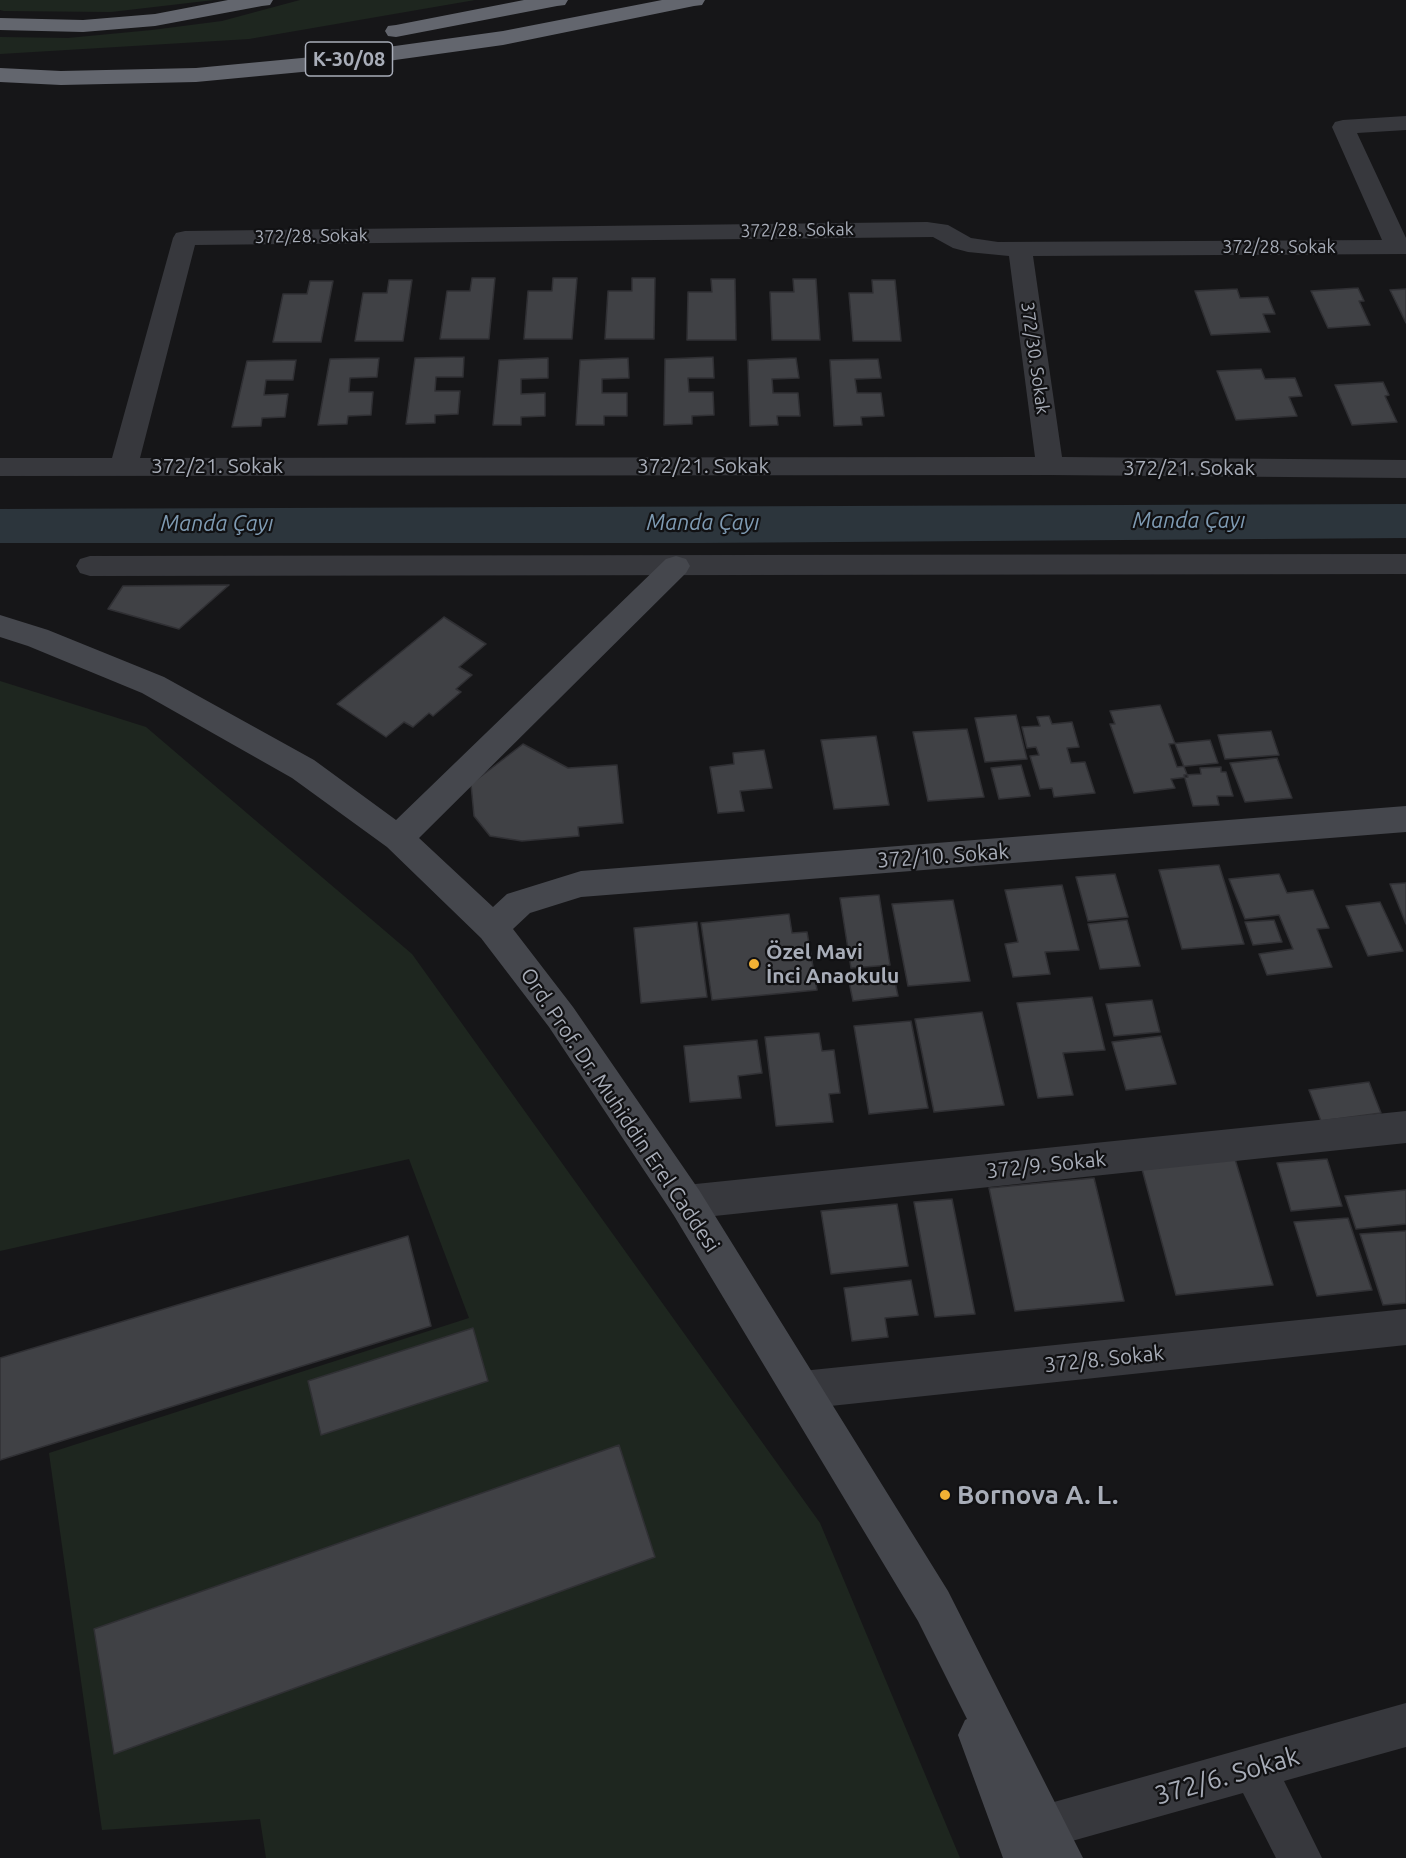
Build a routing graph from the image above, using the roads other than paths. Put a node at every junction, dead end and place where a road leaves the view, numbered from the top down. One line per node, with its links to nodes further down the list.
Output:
1 (262, 0): 4 (highway)
2 (557, 0): 5 (highway)
3 (694, 0): 7 (highway, K-30/08)
4 (0, 24)
5 (377, 34)
6 (308, 44): 7 (highway)
7 (0, 73)
8 (1406, 123): 9 (street)
9 (1402, 247): 10 (street, 372/28. Sokak)
10 (1020, 249): 11 (street, 372/28. Sokak); 12 (street, 372/30. Sokak)
11 (124, 465): 12 (street, 372/21. Sokak); 13 (street, 372/21. Sokak)
12 (1050, 466): 14 (street, 372/21. Sokak)
13 (0, 467)
14 (1406, 469)
15 (1406, 564): 17 (street)
16 (90, 566): 17 (street)
17 (676, 566): 22 (main road)
18 (0, 626): 20 (main road, Ord. Prof. Dr. Muhiddin Erel Caddesi)
19 (0, 634): 20 (main road, Ord. Prof. Dr. Muhiddin Erel Caddesi)
20 (38, 638): 22 (main road, Ord. Prof. Dr. Muhiddin Erel Caddesi)
21 (1406, 819): 23 (main road, 372/10. Sokak)
22 (398, 838): 23 (main road, Ord. Prof. Dr. Muhiddin Erel Caddesi)
23 (493, 928): 25 (main road, Ord. Prof. Dr. Muhiddin Erel Caddesi)
24 (1406, 1127): 25 (street, 372/9. Sokak)
25 (686, 1202): 27 (main road, Ord. Prof. Dr. Muhiddin Erel Caddesi)
26 (1406, 1327): 27 (street, 372/8. Sokak)
27 (802, 1390): 30 (main road, Ord. Prof. Dr. Muhiddin Erel Caddesi)
28 (1406, 1725): 29 (street, 372/6. Sokak)
29 (1254, 1768): 30 (street, 372/6. Sokak); 31 (street)
30 (1044, 1848)
31 (1300, 1858)

